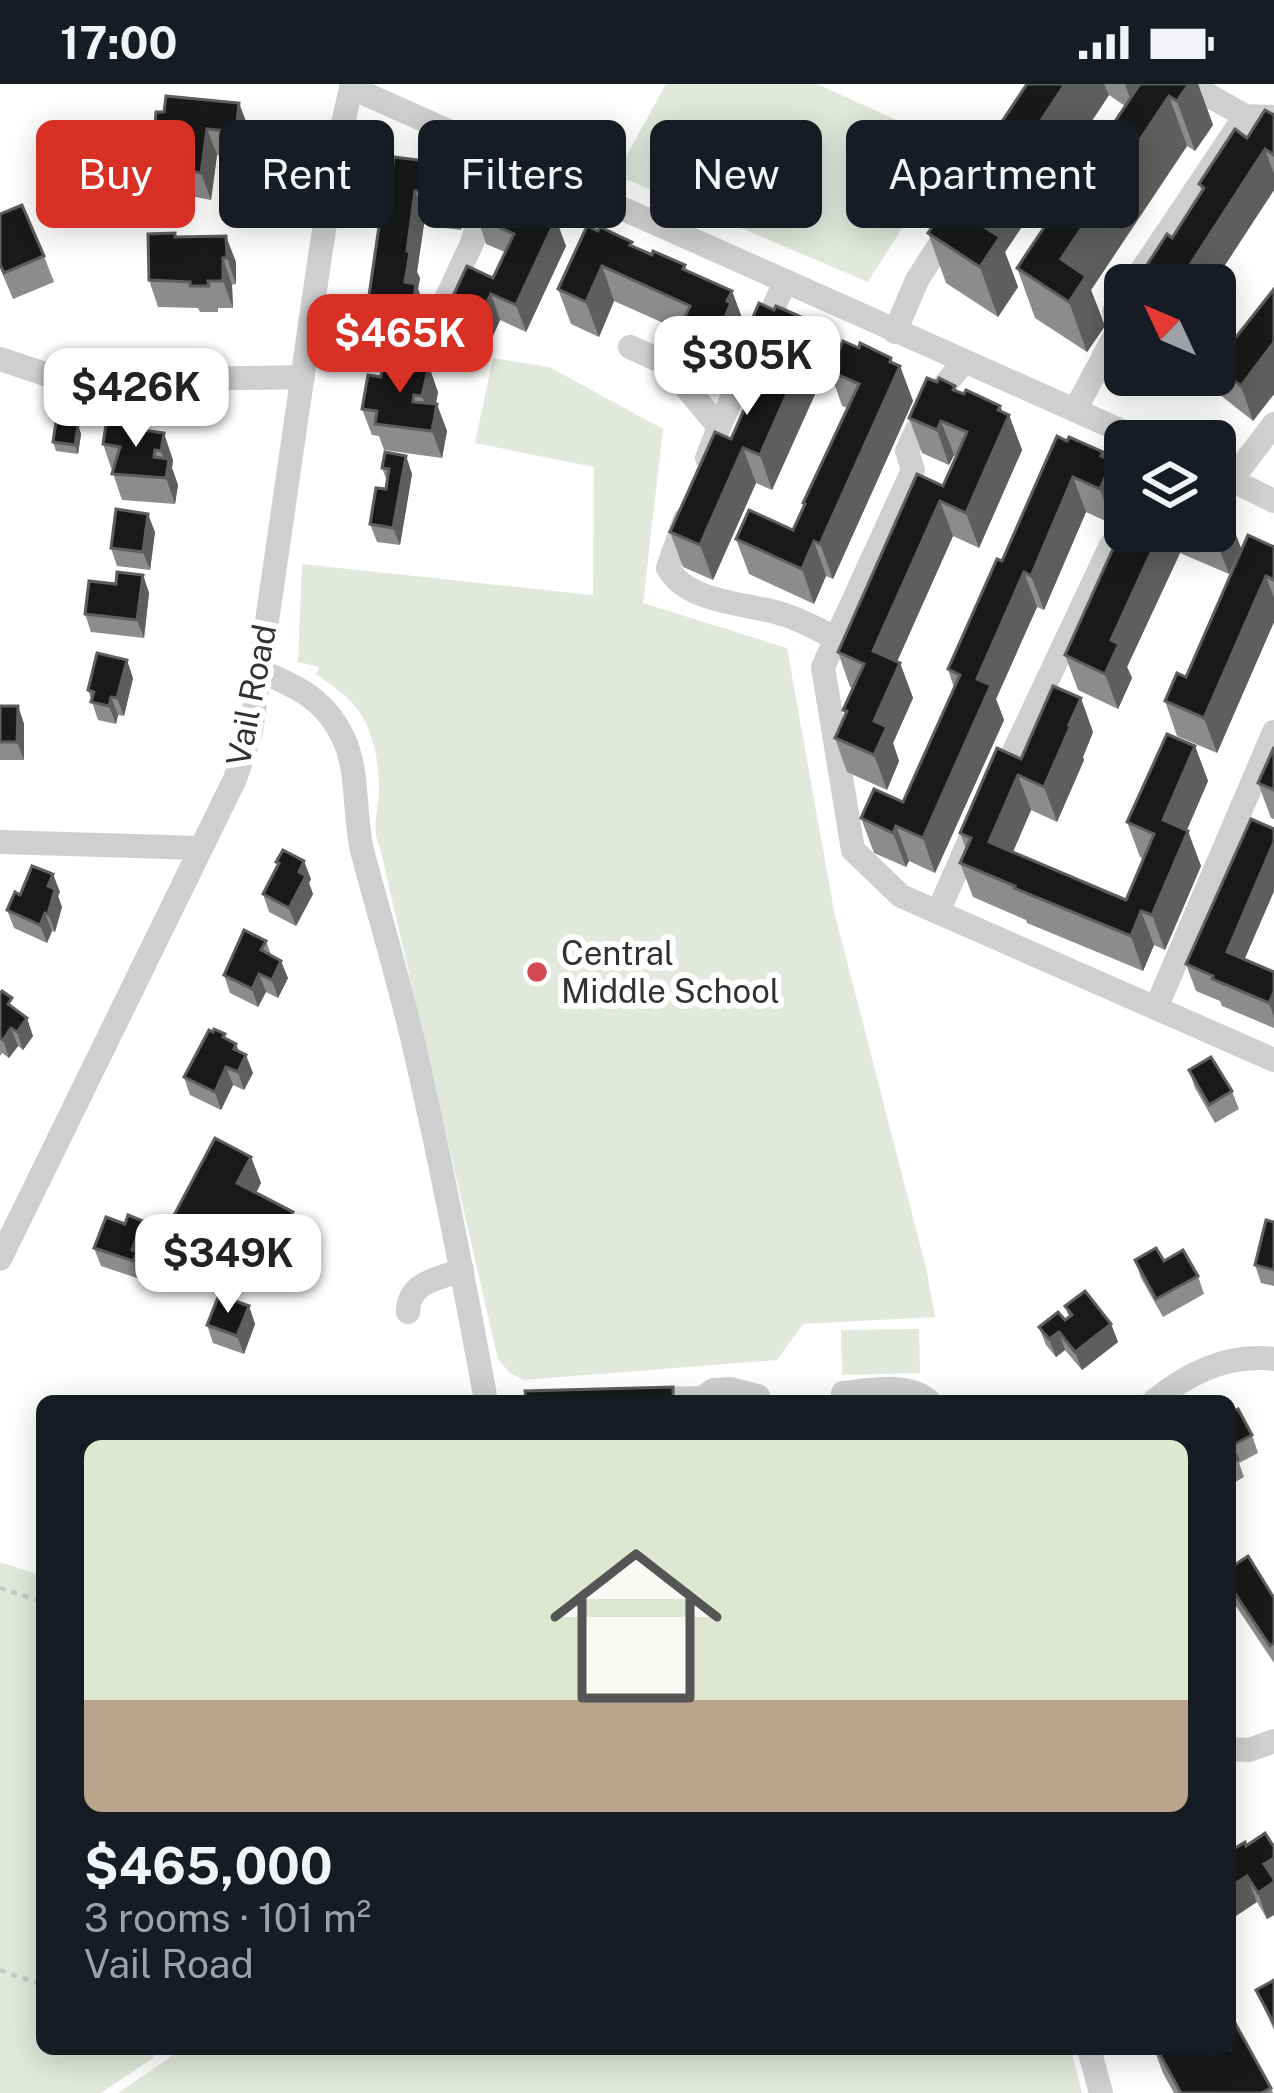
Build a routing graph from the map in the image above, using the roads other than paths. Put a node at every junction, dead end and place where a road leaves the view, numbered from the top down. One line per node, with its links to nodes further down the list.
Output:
1 (1189, 84): 3 (street)
2 (352, 86): 5 (street); 17 (street, Vail Road)
3 (1245, 116): 4 (street); 9 (street)
4 (1274, 117)
5 (427, 120)
6 (626, 210): 10 (street)
7 (476, 228): 11 (street)
8 (951, 228): 12 (street)
9 (1146, 264)
10 (785, 282): 12 (street); 21 (street)
11 (446, 299)
12 (895, 332): 16 (street)
13 (630, 347): 21 (street)
14 (1104, 356): 18 (street)
15 (0, 359): 17 (street)
16 (963, 362): 18 (street); 26 (street)
17 (303, 377): 27 (street, Vail Road)
18 (1075, 410): 19 (street)
19 (1104, 423)
20 (1274, 424): 22 (street)
21 (718, 427): 26 (street)
22 (1236, 464)
23 (1236, 482): 24 (street)
24 (1274, 501)
25 (1108, 552): 31 (street)
26 (836, 638): 31 (street)
27 (260, 671): 30 (street, Vail Road); 35 (street)
28 (1274, 732): 32 (street)
29 (0, 842): 30 (street)
30 (200, 848): 34 (street, Vail Road)
31 (938, 912): 32 (street)
32 (1156, 1008): 33 (street)
33 (1274, 1060)
34 (0, 1259)
35 (462, 1270): 36 (street); 38 (street)
36 (408, 1312)
37 (1274, 1359): 43 (street)
38 (484, 1395)
39 (709, 1395): 40 (street)
40 (754, 1395)
41 (860, 1395): 42 (street)
42 (921, 1395)
43 (1161, 1395)
44 (1274, 1741): 45 (street)
45 (1236, 1751)
46 (1091, 2055): 47 (street)
47 (1102, 2093)

